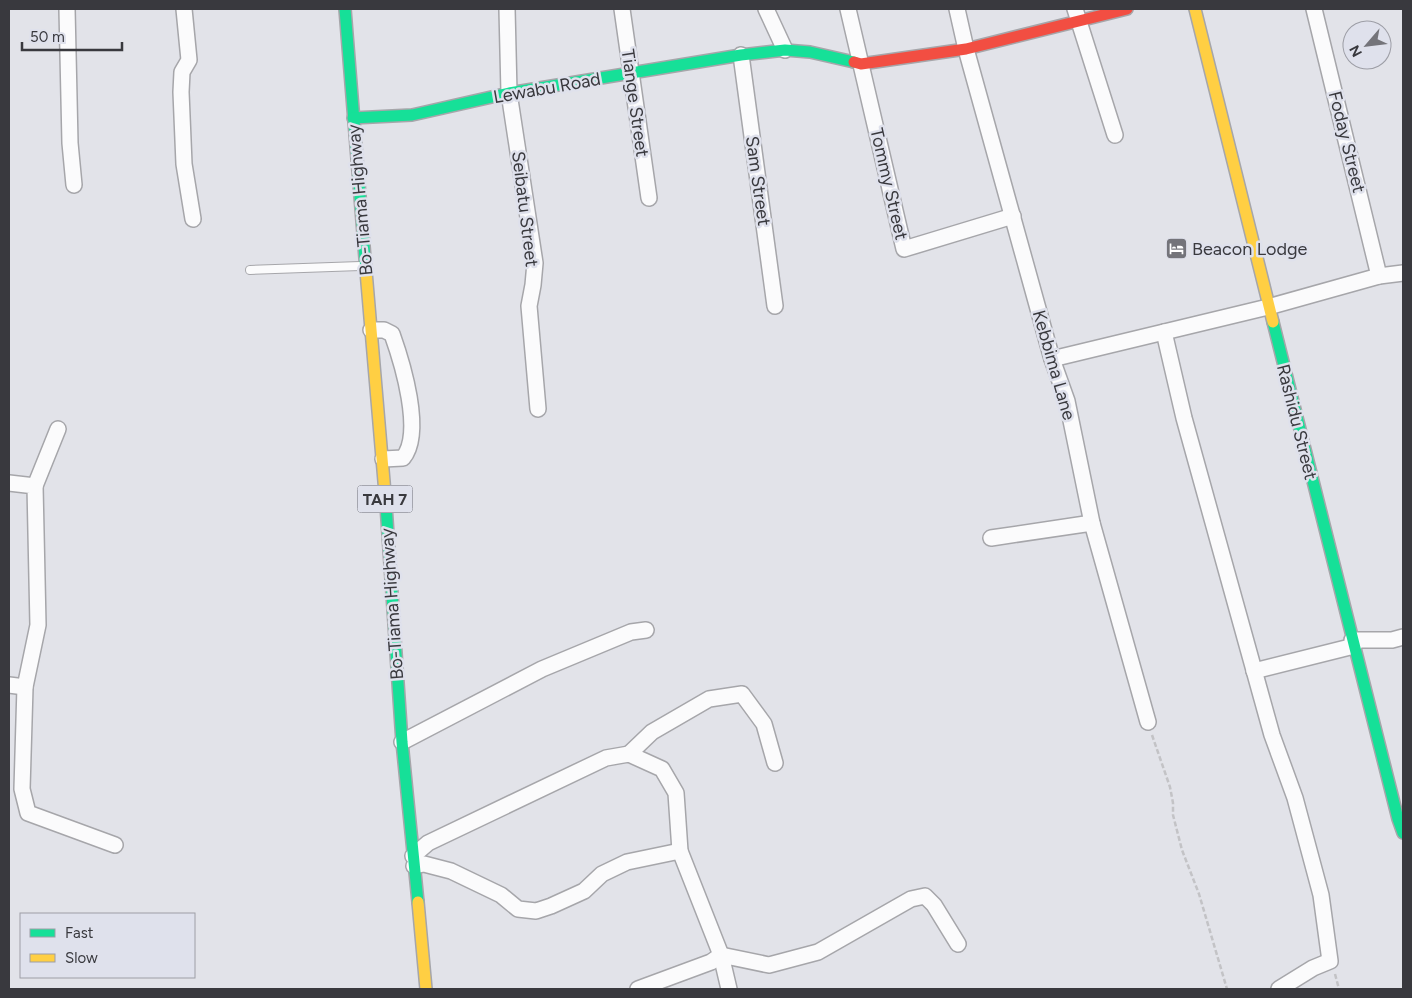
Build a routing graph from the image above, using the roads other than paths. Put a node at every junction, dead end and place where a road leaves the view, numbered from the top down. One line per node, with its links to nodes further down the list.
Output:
1 (67, 9): 21 (street)
2 (184, 9): 24 (street)
3 (345, 9): 19 (main road, Bo-Tiama Highway / TAH 7)
4 (507, 9): 18 (street, Seibatu Street)
5 (622, 9): 17 (street, Tiange Street)
6 (766, 9): 14 (street)
7 (848, 9): 16 (street, Tommy Street)
8 (957, 9): 13 (street, Kebbima Lane)
9 (1127, 9): 12 (main road)
10 (1196, 9): 30 (main road, Rashidu Street)
11 (1314, 9): 28 (street, Foday Street)
12 (1077, 14): 13 (main road); 20 (street)
13 (966, 49): 16 (main road); 23 (street, Kebbima Lane)
14 (785, 50): 15 (main road, Lewabu Road); 16 (main road, Lewabu Road)
15 (741, 55): 17 (main road, Lewabu Road); 29 (street, Sam Street)
16 (861, 64): 23 (street, Tommy Street)
17 (631, 74): 18 (main road, Lewabu Road); 22 (street, Tiange Street)
18 (509, 93): 19 (main road, Lewabu Road); 34 (street, Seibatu Street)
19 (353, 118): 25 (main road, Bo-Tiama Highway / TAH 7)
20 (1115, 135)
21 (74, 185)
22 (649, 198)
23 (1012, 216): 33 (street, Kebbima Lane)
24 (193, 219)
25 (364, 265): 26 (lane); 31 (main road, Bo-Tiama Highway / TAH 7)
26 (250, 270)
27 (1403, 273): 28 (street)
28 (1379, 276): 30 (street)
29 (775, 306)
30 (1268, 307): 32 (street); 43 (main road, Rashidu Street)
31 (371, 330): 36 (main road, Bo-Tiama Highway / TAH 7); 36 (street)
32 (1164, 332): 33 (street); 44 (street)
33 (1052, 359): 39 (street, Kebbima Lane)
34 (538, 409)
35 (58, 429): 38 (street)
36 (382, 459): 48 (main road, Bo-Tiama Highway / TAH 7)
37 (9, 483): 38 (street)
38 (35, 486): 46 (street)
39 (1092, 523): 40 (street); 47 (street, Kebbima Lane)
40 (991, 538)
41 (646, 630): 48 (street)
42 (1403, 637): 43 (street)
43 (1353, 643): 44 (street); 51 (main road, Rashidu Street)
44 (1254, 671): 60 (street)
45 (9, 685): 46 (street)
46 (25, 686): 52 (street)
47 (1148, 722)
48 (402, 742): 54 (main road, Bo-Tiama Highway / TAH 7)
49 (629, 754): 50 (street); 53 (street); 54 (street)
50 (775, 763)
51 (1403, 833)
52 (115, 845)
53 (680, 851): 54 (street); 56 (street)
54 (414, 861): 57 (main road, Bo-Tiama Highway / TAH 7)
55 (958, 944): 56 (street)
56 (722, 956): 58 (street); 59 (street)
57 (426, 989)
58 (638, 989)
59 (729, 989)
60 (1279, 989)

